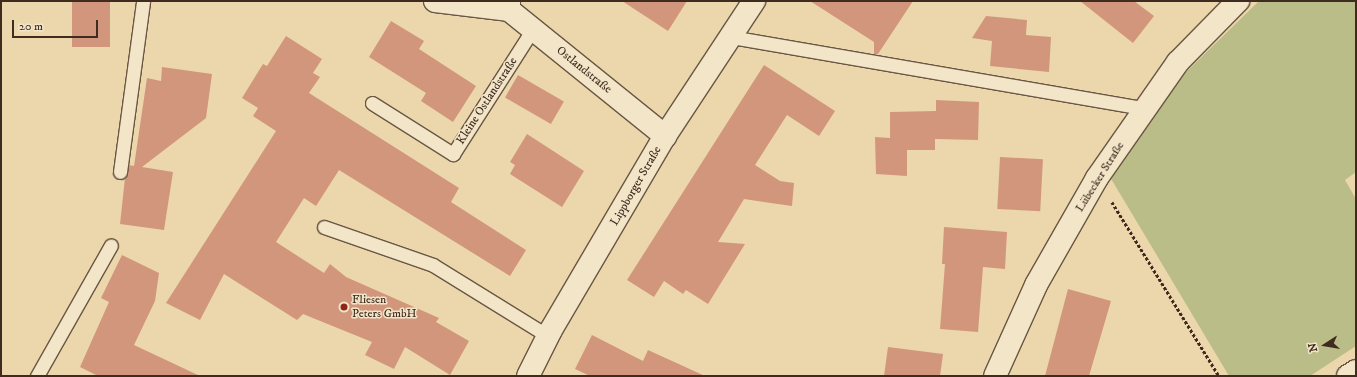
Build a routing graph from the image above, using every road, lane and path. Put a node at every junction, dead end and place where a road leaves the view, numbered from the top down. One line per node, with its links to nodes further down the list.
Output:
1 (143, 1): 11 (lane)
2 (435, 1): 5 (street)
3 (754, 1): 7 (street, Lippborger Straße)
4 (1238, 1): 9 (street, Lübecker Straße)
5 (509, 5): 6 (street, Ostlandstraße)
6 (533, 29): 8 (lane, Kleine Ostlandstraße); 10 (street, Ostlandstraße)
7 (731, 37): 9 (lane); 10 (street, Lippborger Straße)
8 (372, 103)
9 (1144, 108): 12 (street, Lübecker Straße)
10 (666, 136): 15 (street, Lippborger Straße)
11 (120, 172)
12 (1098, 178): 19 (street, Lübecker Straße); 20 (path)
13 (324, 227): 15 (lane)
14 (111, 245): 17 (lane)
15 (548, 336): 18 (street, Lippborger Straße)
16 (1356, 371): 21 (street)
17 (37, 376)
18 (528, 376)
19 (995, 376)
20 (1219, 376)
21 (1348, 376)

